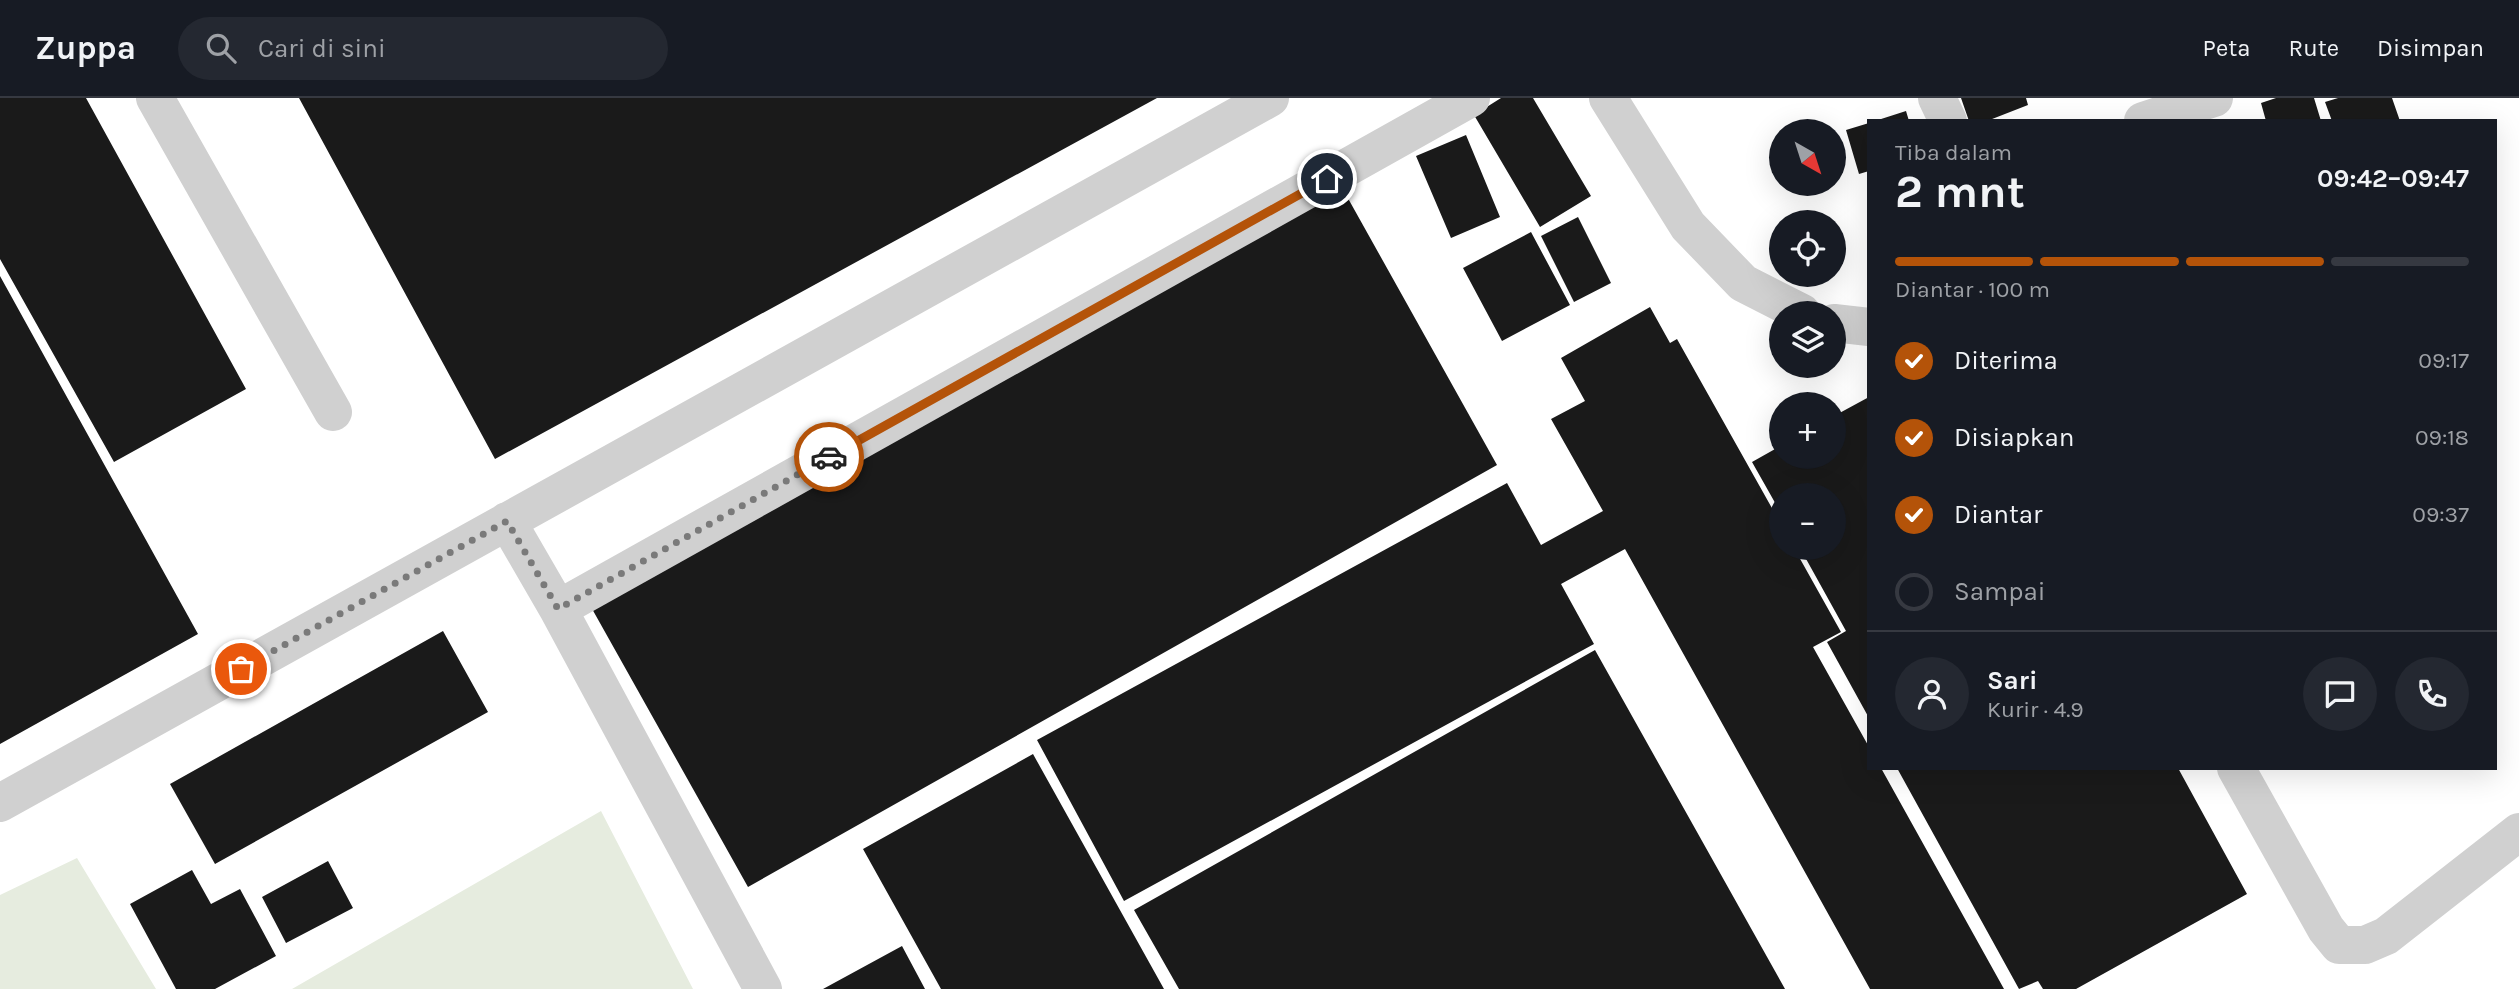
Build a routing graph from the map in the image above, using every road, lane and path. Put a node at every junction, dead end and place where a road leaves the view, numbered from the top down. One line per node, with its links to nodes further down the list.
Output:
1 (155, 98): 12 (street)
2 (1270, 98): 13 (street)
3 (1471, 98): 14 (street)
4 (1608, 98): 9 (street)
5 (1937, 98): 8 (street)
6 (2214, 98): 7 (street)
7 (2143, 113)
8 (1947, 119)
9 (1778, 301)
10 (1846, 324): 11 (street)
11 (1867, 327)
12 (333, 412)
13 (507, 521): 14 (street); 16 (street)
14 (558, 609): 18 (street)
15 (2237, 770): 17 (street)
16 (0, 803)
17 (2519, 832)
18 (764, 989)

